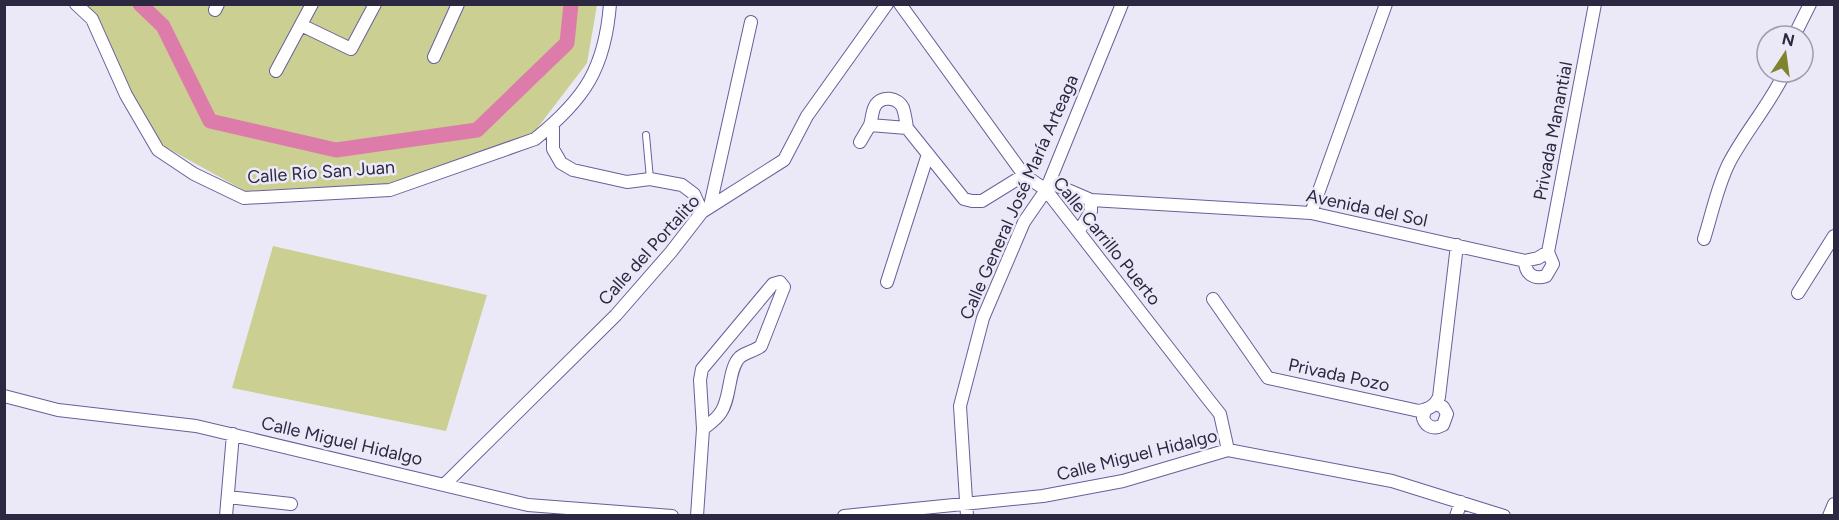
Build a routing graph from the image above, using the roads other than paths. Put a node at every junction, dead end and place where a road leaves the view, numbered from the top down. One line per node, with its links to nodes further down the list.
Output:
1 (76, 4): 18 (street, Calle Río San Juan)
2 (312, 4): 14 (street)
3 (375, 4): 14 (street)
4 (458, 4): 15 (street)
5 (610, 4): 18 (street, Calle Río San Juan)
6 (887, 4): 28 (street, Calle del Portalito)
7 (900, 4): 24 (street, Calle Carrillo Puerto)
8 (1122, 4): 26 (street, Calle General José María Arteaga)
9 (1386, 4): 29 (street)
10 (1595, 4): 34 (street, Privada Manantial)
11 (1810, 4): 13 (street)
12 (751, 22): 28 (street)
13 (1800, 24)
14 (301, 25): 16 (street)
15 (434, 57)
16 (276, 71)
17 (1779, 84): 32 (street)
18 (553, 125): 25 (street)
19 (870, 125): 20 (street); 20 (street); 22 (street)
20 (907, 128): 23 (street)
21 (646, 135): 25 (lane)
22 (860, 142)
23 (928, 154): 24 (street); 35 (street)
24 (1024, 174): 26 (street, Calle Carrillo Puerto)
25 (650, 179): 28 (street)
26 (1047, 186): 27 (street, Avenida del Sol); 30 (street, Calle Carrillo Puerto); 47 (street, Calle General José María Arteaga)
27 (1091, 200): 29 (street, Avenida del Sol); 30 (street)
28 (706, 209): 42 (street, Calle del Portalito)
29 (1311, 213): 33 (street, Avenida del Sol)
30 (1079, 231): 41 (street, Calle Carrillo Puerto)
31 (1834, 236): 36 (street)
32 (1704, 239)
33 (1457, 246): 34 (street, Avenida del Sol); 37 (street, Privada Pozo)
34 (1537, 257)
35 (887, 282)
36 (1798, 293)
37 (1213, 299)
38 (4, 396): 40 (street, Calle Miguel Hidalgo)
39 (703, 429): 39 (street); 50 (street)
40 (232, 434): 42 (street, Calle Miguel Hidalgo); 43 (street)
41 (1228, 450): 44 (street, Calle Miguel Hidalgo); 47 (street, Calle Miguel Hidalgo)
42 (445, 484): 49 (street, Calle Miguel Hidalgo)
43 (228, 497): 45 (street); 48 (street)
44 (1461, 502): 52 (street); 53 (street, Calle Miguel Hidalgo)
45 (291, 504)
46 (1834, 504): 54 (street)
47 (967, 509): 51 (street, Calle Miguel Hidalgo)
48 (226, 516)
49 (672, 516)
50 (697, 516)
51 (844, 516)
52 (1456, 516)
53 (1504, 516)
54 (1828, 516)

